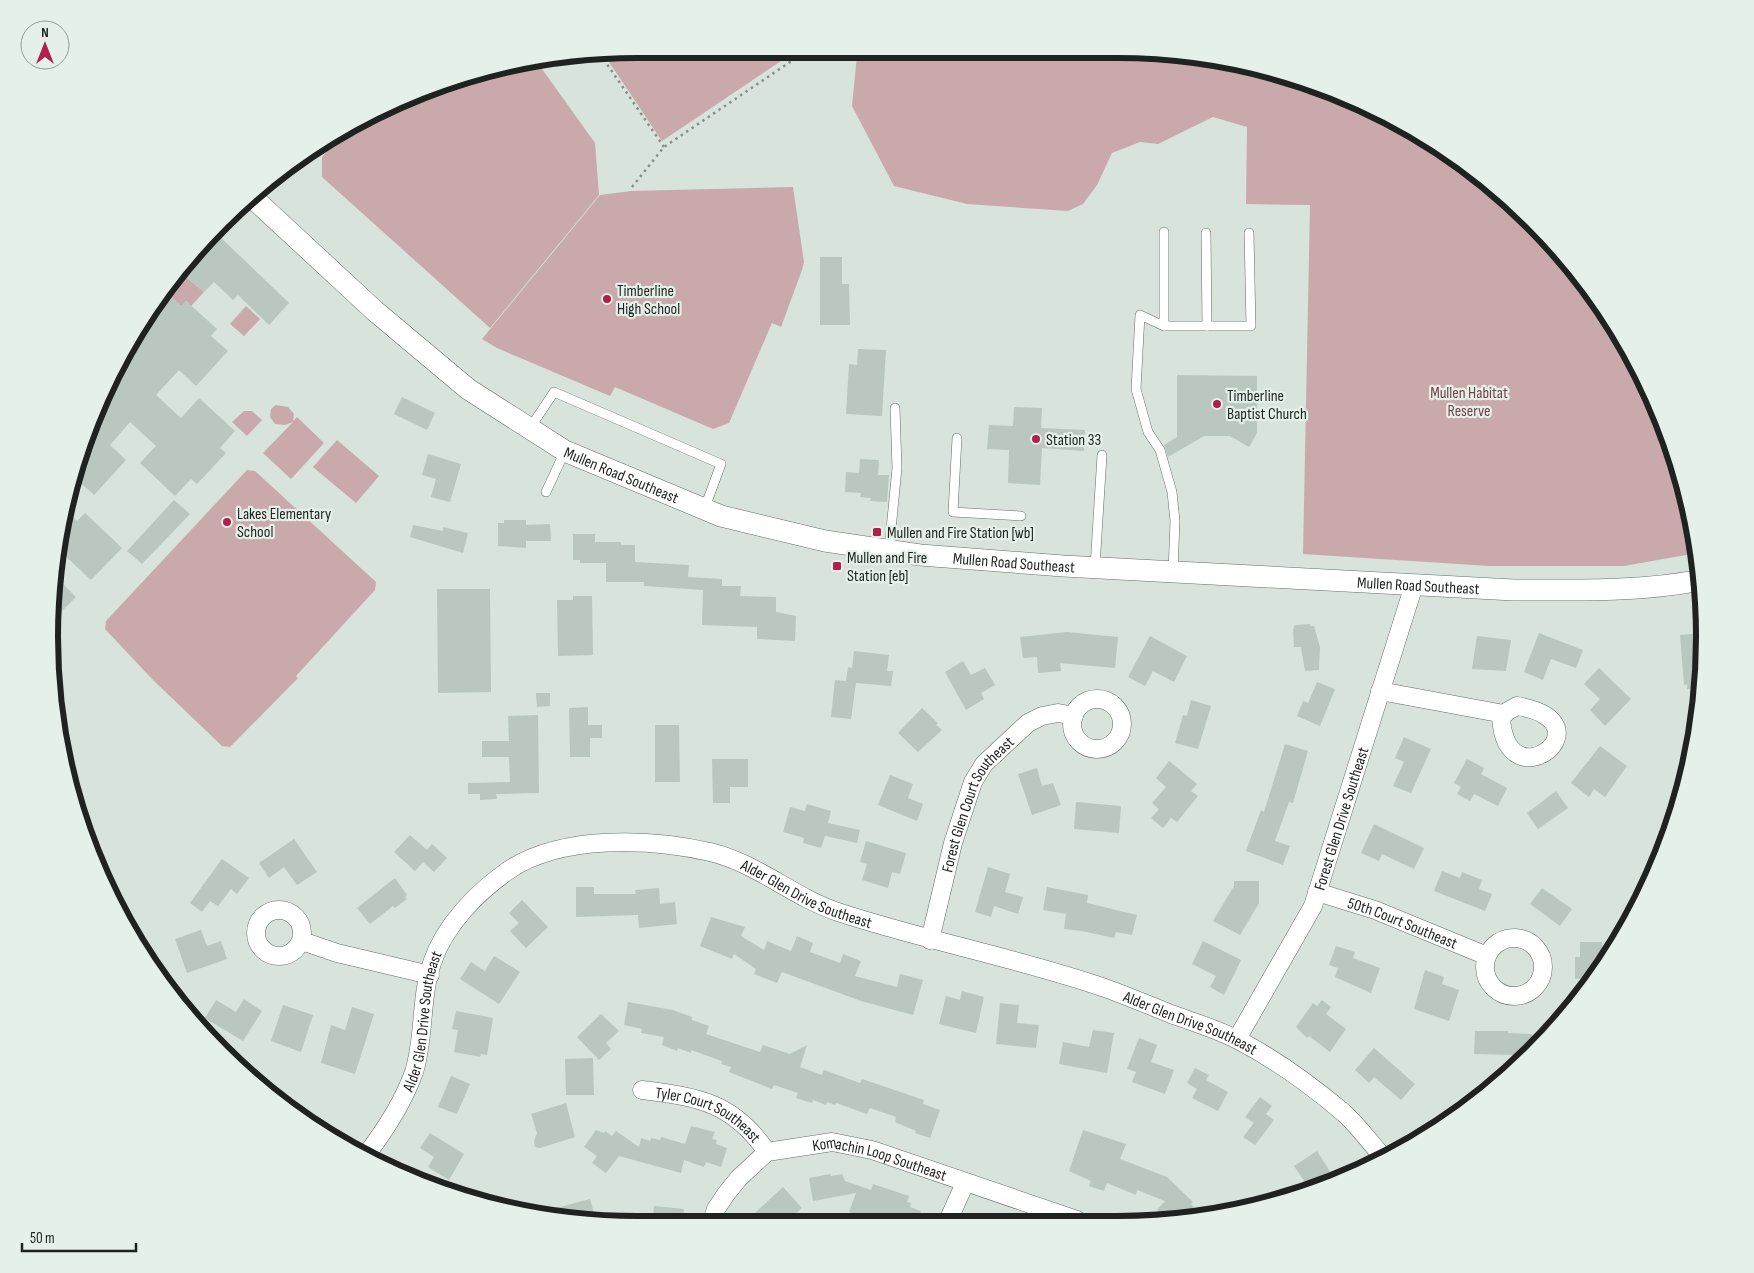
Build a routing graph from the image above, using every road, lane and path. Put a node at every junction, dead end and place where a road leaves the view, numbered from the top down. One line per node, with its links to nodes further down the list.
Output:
1 (791, 57): 3 (path)
2 (603, 59): 3 (path)
3 (664, 147): 4 (path)
4 (632, 187)
5 (256, 200): 12 (street, Mullen Road Southeast)
6 (1164, 232): 9 (lane)
7 (1250, 233): 10 (lane)
8 (1206, 234): 10 (lane)
9 (1164, 326): 10 (lane); 21 (lane)
10 (1207, 326)
11 (895, 408): 19 (lane)
12 (530, 428): 14 (street, Mullen Road Southeast); 17 (lane)
13 (957, 438): 18 (lane)
14 (565, 451): 16 (lane); 17 (street, Mullen Road Southeast)
15 (1102, 455): 20 (lane)
16 (546, 492)
17 (704, 510): 19 (street, Mullen Road Southeast)
18 (1021, 516)
19 (889, 551): 20 (street, Mullen Road Southeast)
20 (1095, 568): 21 (street, Mullen Road Southeast)
21 (1173, 572): 23 (street, Mullen Road Southeast)
22 (1694, 581): 23 (street, Mullen Road Southeast)
23 (1414, 585): 24 (street, Forest Glen Drive Southeast)
24 (1380, 691): 25 (street); 27 (street, Forest Glen Drive Southeast)
25 (1504, 714)
26 (1074, 716): 28 (street, Forest Glen Court Southeast)
27 (1317, 892): 30 (street, 50th Court Southeast); 32 (street, Forest Glen Drive Southeast)
28 (930, 940): 31 (street, Alder Glen Drive Southeast); 32 (street, Alder Glen Drive Southeast)
29 (302, 941): 31 (street)
30 (1487, 956)
31 (430, 975): 34 (street, Alder Glen Drive Southeast)
32 (1237, 1039): 36 (street, Alder Glen Drive Southeast)
33 (642, 1090): 35 (street, Tyler Court Southeast)
34 (370, 1150)
35 (767, 1152): 37 (street, Komachin Loop Southeast); 38 (street)
36 (1379, 1153)
37 (965, 1183): 39 (street); 40 (street, Komachin Loop Southeast)
38 (714, 1216)
39 (950, 1216)
40 (1065, 1216)

